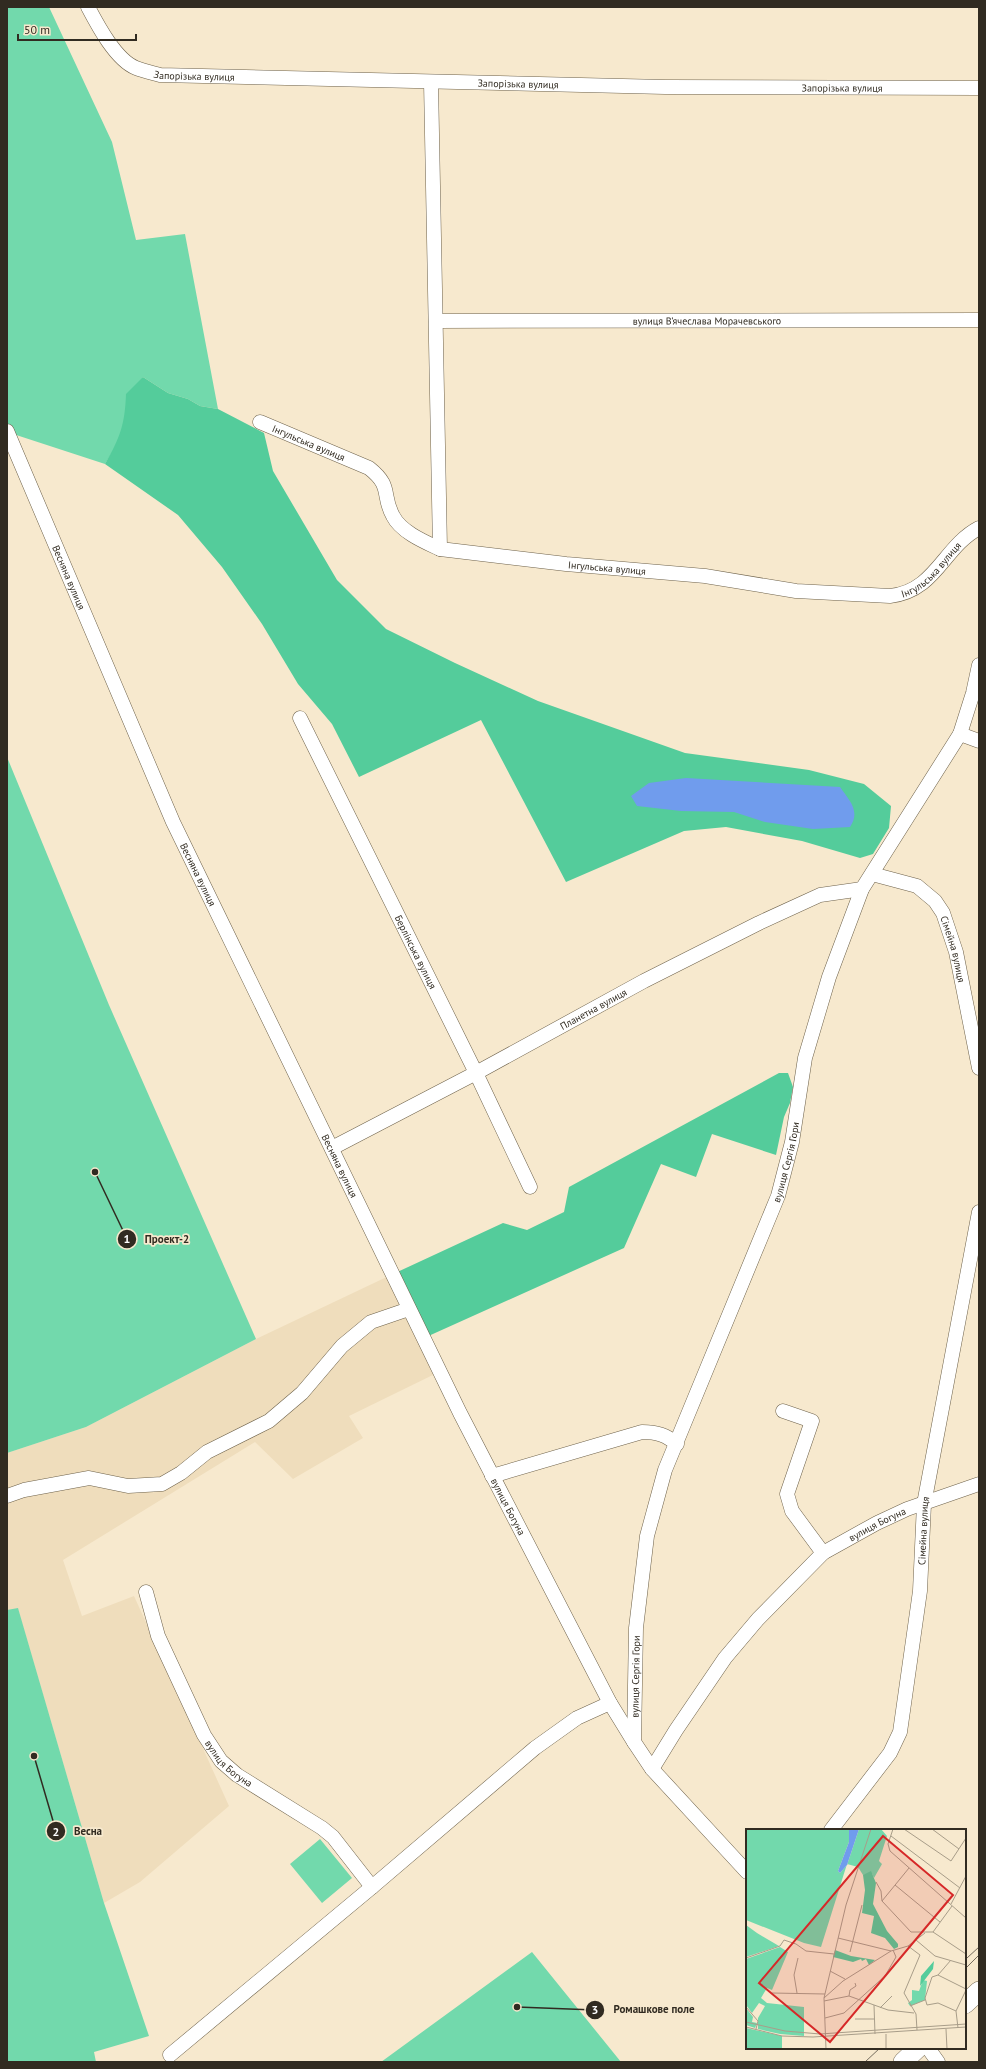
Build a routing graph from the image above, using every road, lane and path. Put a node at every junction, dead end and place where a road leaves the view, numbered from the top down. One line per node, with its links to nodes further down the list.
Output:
1 (88, 7): 2 (street, Запорізька вулиця)
2 (431, 82): 3 (street, Запорізька вулиця); 5 (street)
3 (979, 88)
4 (979, 320): 5 (street, вулиця В’ячеслава Морачевського)
5 (436, 321): 9 (street)
6 (260, 422): 9 (street, Інгульська вулиця)
7 (7, 432): 18 (street, Весняна вулиця)
8 (979, 528): 9 (street, Інгульська вулиця)
9 (440, 549)
10 (979, 665): 12 (street)
11 (300, 718): 17 (street, Берлінська вулиця)
12 (960, 734): 13 (street); 14 (street)
13 (979, 741)
14 (872, 874): 15 (street, вулиця Сергія Гори); 16 (street, Сімейна вулиця)
15 (862, 889): 17 (street, Планетна вулиця); 23 (street, вулиця Сергія Гори)
16 (979, 1068)
17 (476, 1073): 18 (street, Планетна вулиця); 19 (street, Берлінська вулиця)
18 (332, 1148): 21 (street, Весняна вулиця)
19 (530, 1187)
20 (979, 1212): 27 (street, Сімейна вулиця)
21 (409, 1309): 24 (street, вулиця Богуна); 26 (street)
22 (783, 1411): 28 (street)
23 (677, 1444): 24 (street); 31 (street, вулиця Сергія Гори)
24 (492, 1476): 30 (street, вулиця Богуна)
25 (979, 1484): 27 (street, вулиця Богуна)
26 (7, 1496)
27 (924, 1504): 28 (street, вулиця Богуна); 33 (street, Сімейна вулиця)
28 (823, 1553): 32 (street, вулиця Богуна)
29 (146, 1592): 35 (street, вулиця Богуна)
30 (610, 1703): 31 (street, вулиця Богуна); 35 (street)
31 (634, 1742): 32 (street)
32 (652, 1769): 34 (street)
33 (832, 1829)
34 (746, 1871)
35 (372, 1887): 40 (street)
36 (979, 1991): 37 (main road)
37 (966, 2003)
38 (917, 2049): 41 (main road)
39 (929, 2049): 42 (street)
40 (170, 2055)
41 (903, 2062)
42 (938, 2062)

